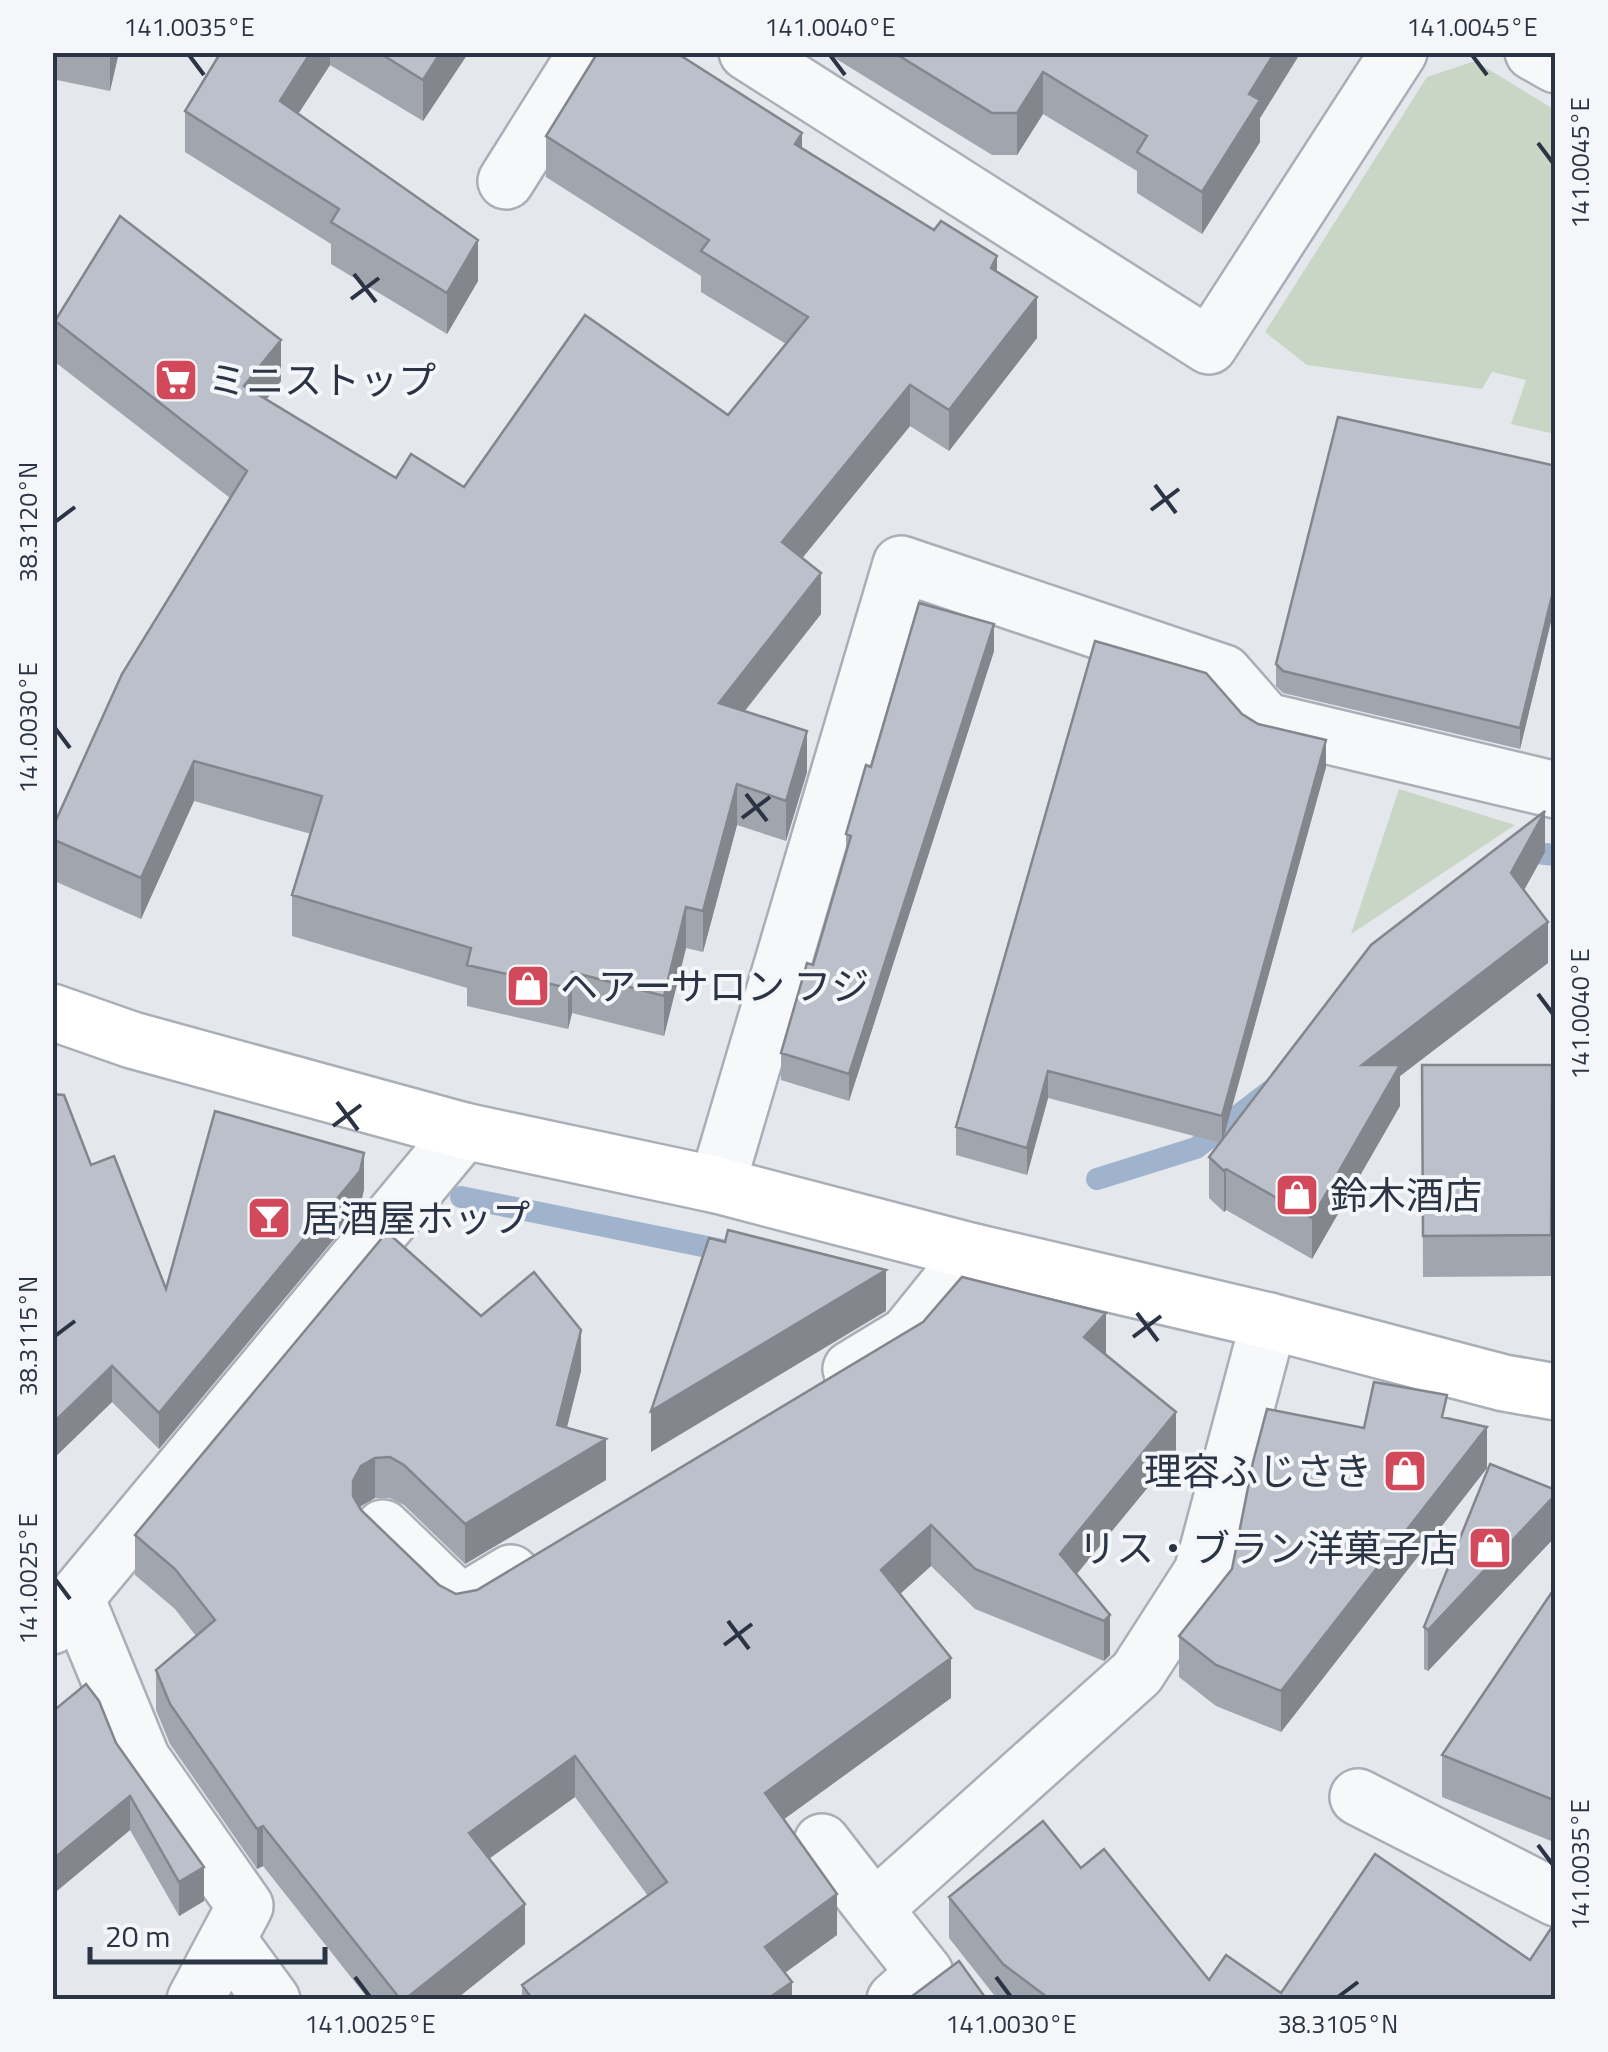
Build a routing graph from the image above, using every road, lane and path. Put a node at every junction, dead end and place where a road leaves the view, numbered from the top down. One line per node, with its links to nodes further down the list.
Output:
1 (587, 52): 6 (street)
2 (746, 52): 3 (street)
3 (1399, 52)
4 (1532, 52): 5 (street)
5 (1556, 65)
6 (506, 181)
7 (1556, 790): 10 (street)
8 (52, 1012): 9 (street)
9 (464, 1130): 10 (street); 17 (street)
10 (718, 1185): 11 (street)
11 (974, 1252): 12 (street); 14 (street)
12 (1269, 1321): 13 (street); 21 (street)
13 (1556, 1392)
14 (804, 1397)
15 (383, 1528): 16 (street)
16 (547, 1551)
17 (64, 1612): 22 (street)
18 (1358, 1798): 20 (street)
19 (822, 1842): 21 (street)
20 (1556, 1898)
21 (874, 1908): 25 (street)
22 (228, 1940): 23 (street); 24 (street)
23 (195, 2000)
24 (272, 2000)
25 (895, 2000)

